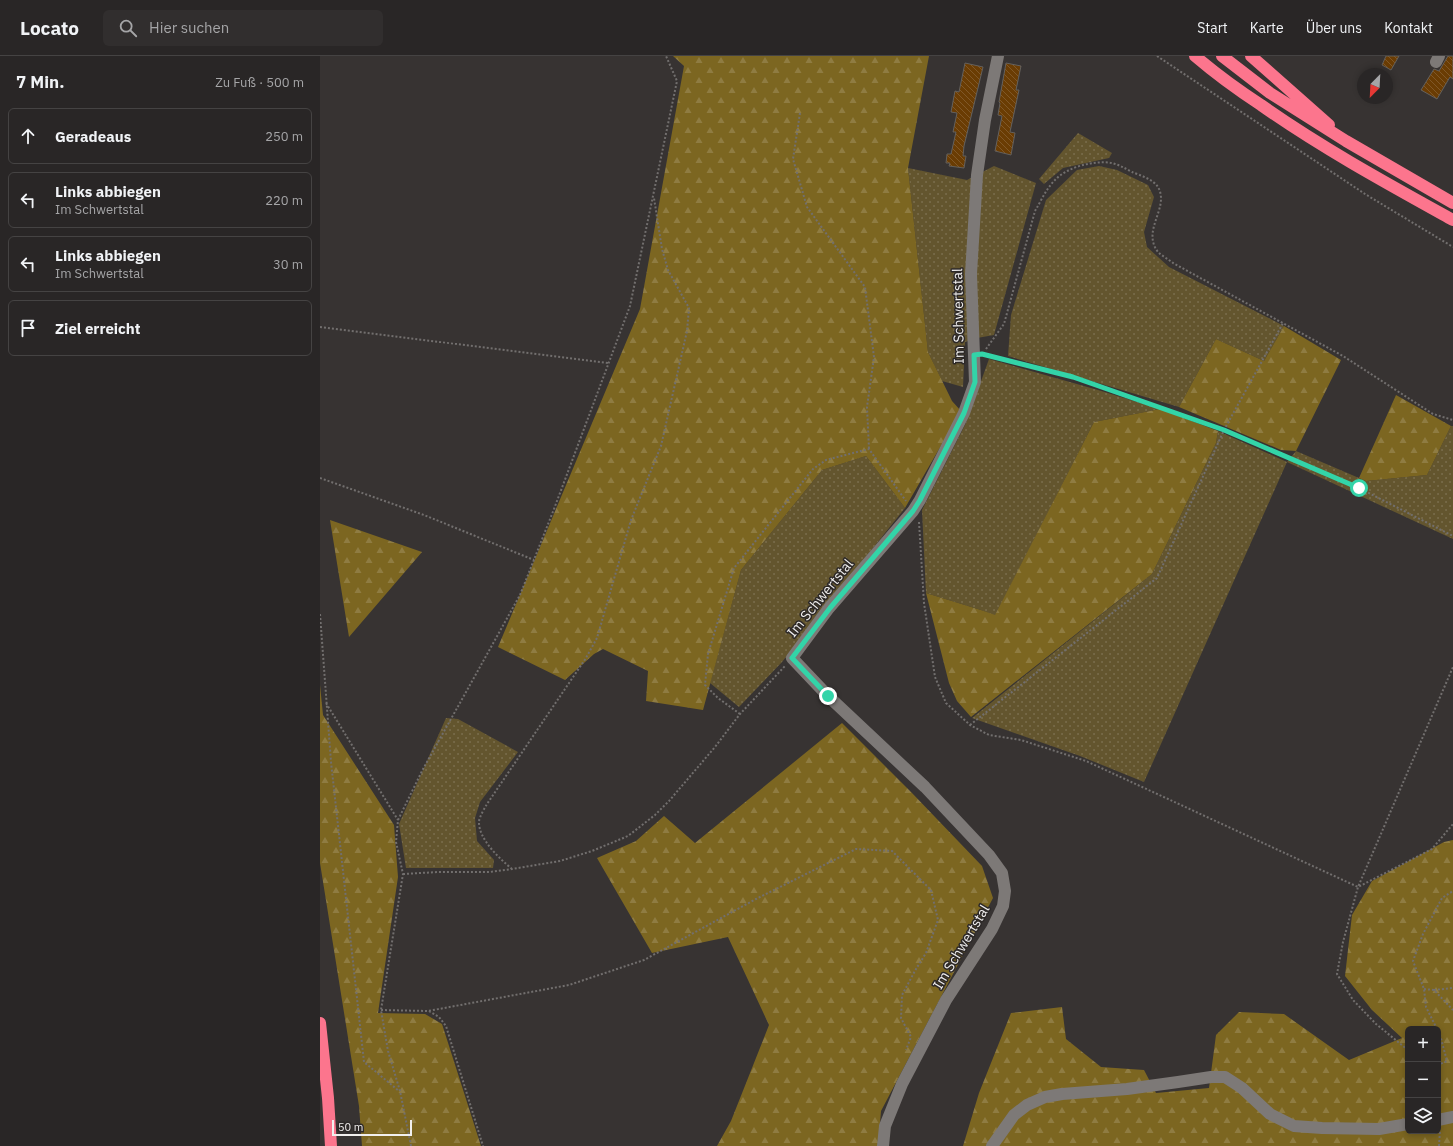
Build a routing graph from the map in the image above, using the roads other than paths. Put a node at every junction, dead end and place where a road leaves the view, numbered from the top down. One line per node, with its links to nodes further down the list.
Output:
1 (998, 56): 11 (street, Im Schwertstal)
2 (1195, 56): 7 (highway)
3 (1222, 56): 5 (highway)
4 (1251, 56): 5 (highway)
5 (1346, 141): 6 (highway)
6 (1453, 203)
7 (1453, 220)
8 (320, 1023): 10 (highway)
9 (1405, 1125): 12 (street)
10 (331, 1146)
11 (883, 1146)
12 (992, 1146)

